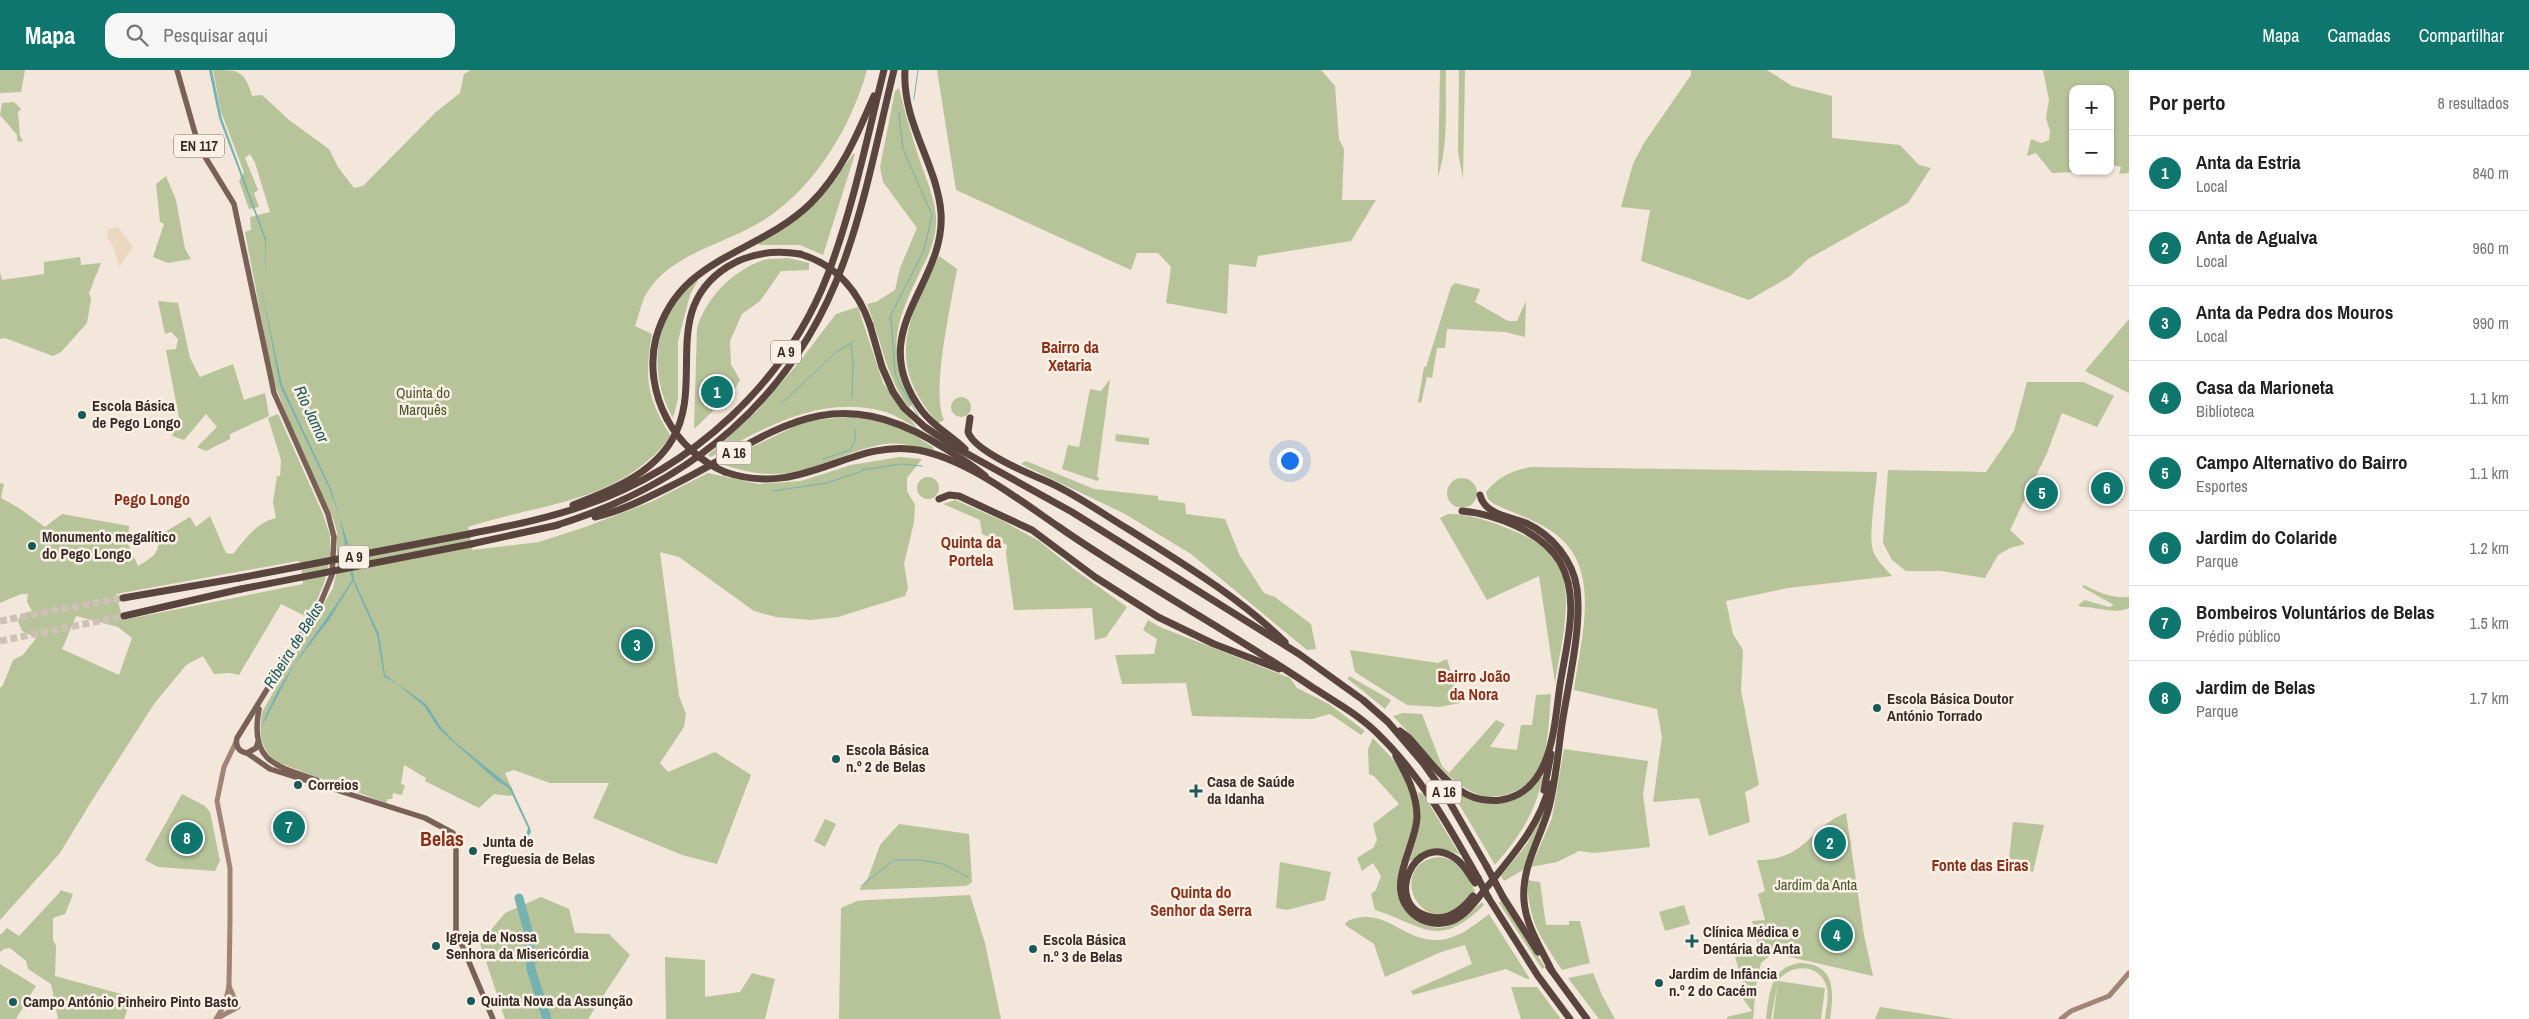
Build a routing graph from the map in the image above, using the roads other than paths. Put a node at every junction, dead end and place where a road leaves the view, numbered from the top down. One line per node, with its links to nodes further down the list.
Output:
1 (177, 70): 17 (main road, EN 117)
2 (894, 70): 12 (highway, A 9)
3 (905, 70): 6 (highway)
4 (883, 74): 7 (highway, bridge); 11 (highway, A 9)
5 (970, 418): 15 (highway, A 16)
6 (941, 438): 7 (highway, A 16); 7 (highway); 11 (highway, A 16, bridge); 12 (highway, A 16)
7 (953, 450): 15 (highway, A 16); 16 (highway, A 16)
8 (1480, 495): 26 (highway)
9 (939, 499): 16 (highway)
10 (1462, 511): 19 (highway)
11 (531, 521): 13 (highway, A 9, bridge)
12 (554, 526): 14 (highway, A 9, bridge)
13 (123, 598)
14 (124, 616)
15 (1294, 651): 18 (highway, A 16)
16 (1292, 673): 23 (highway, A 16)
17 (259, 704): 20 (main road); 21 (main road)
18 (1388, 723): 19 (highway); 29 (highway, A 16, bridge)
19 (1553, 734): 28 (highway)
20 (239, 735): 21 (main road); 22 (main road)
21 (258, 740): 25 (main road); 27 (main road)
22 (236, 741): 24 (main road); 25 (main road)
23 (1389, 745): 26 (highway); 28 (highway, A 16)
24 (231, 753): 25 (main road); 31 (main road)
25 (245, 753): 27 (main road)
26 (1557, 757): 29 (highway)
27 (369, 800): 36 (main road)
28 (1476, 881): 37 (highway, A 16, bridge)
29 (1552, 972): 38 (highway, A 16)
30 (2129, 973): 39 (main road)
31 (230, 986): 32 (main road); 33 (main road)
32 (238, 1002): 33 (main road); 34 (main road)
33 (226, 1003): 34 (main road); 35 (main road)
34 (234, 1010): 35 (main road)
35 (216, 1019)
36 (493, 1019)
37 (1570, 1019)
38 (1587, 1019)
39 (2060, 1019)

